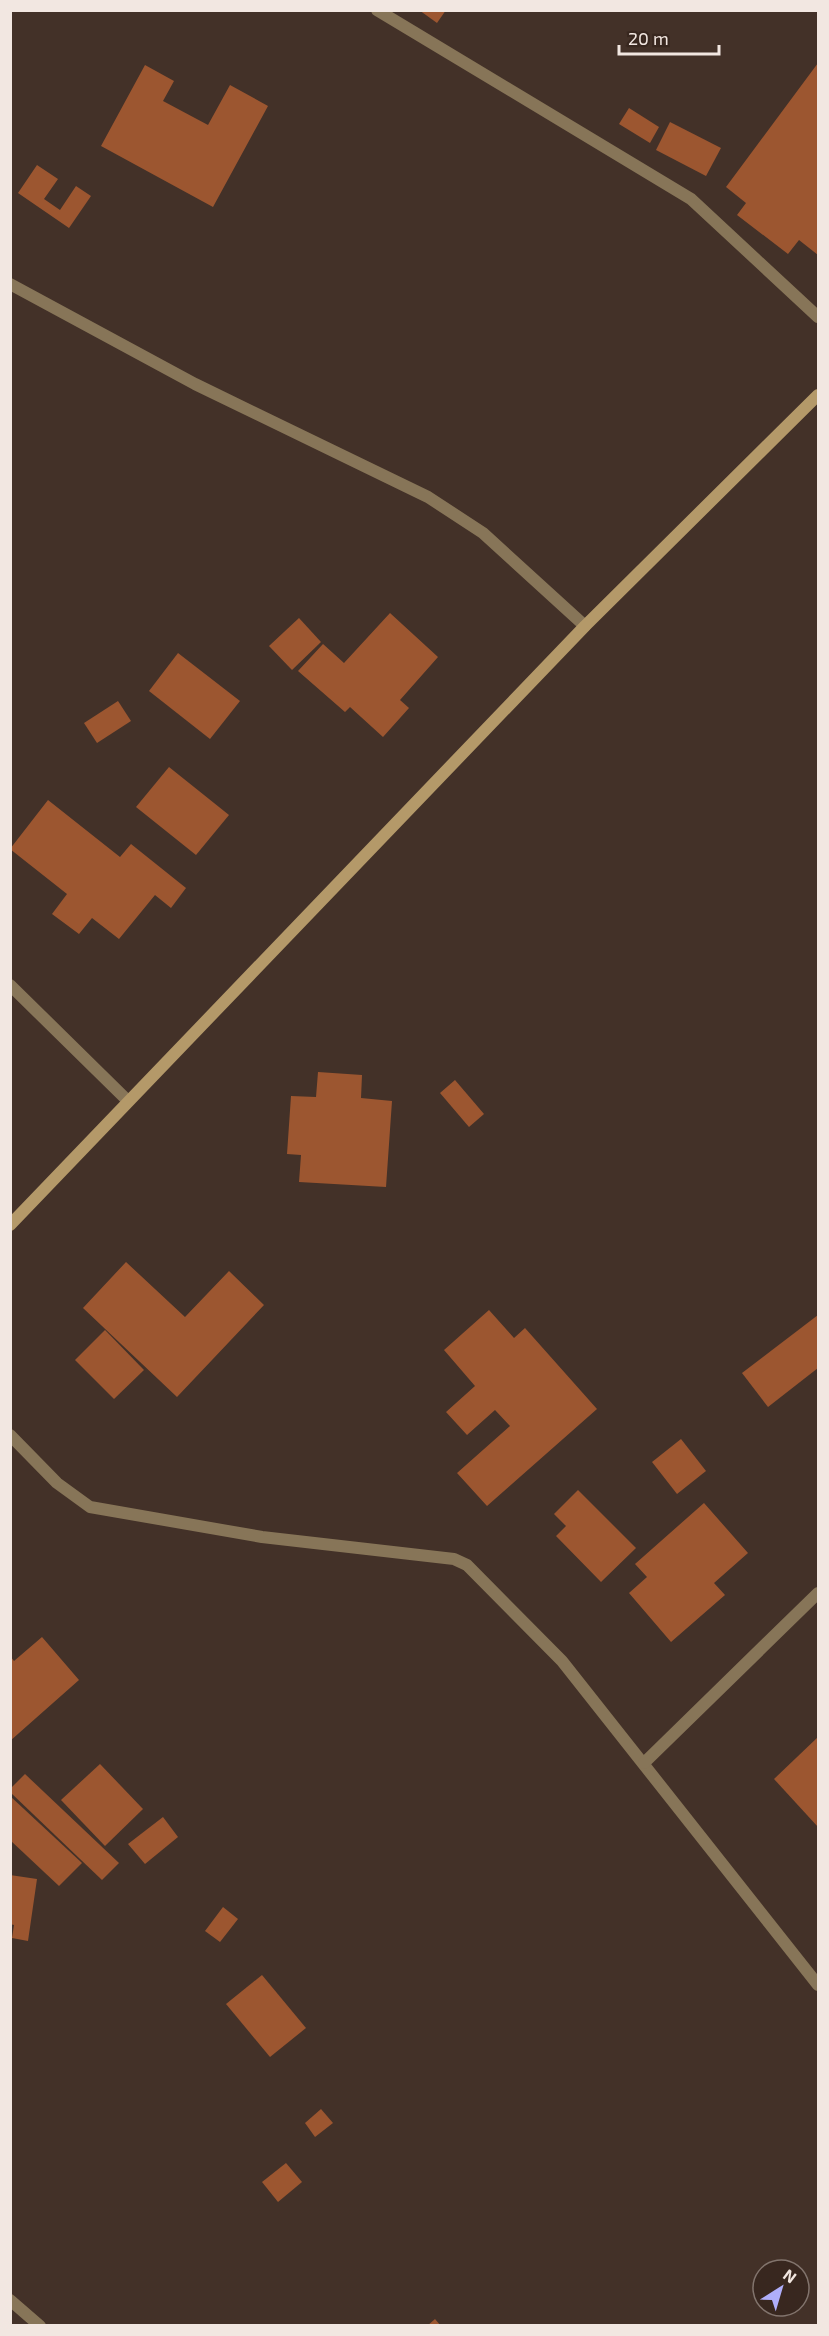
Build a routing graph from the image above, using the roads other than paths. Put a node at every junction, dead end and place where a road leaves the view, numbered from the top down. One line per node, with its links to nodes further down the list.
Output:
1 (377, 10): 3 (street)
2 (10, 284): 5 (street)
3 (819, 317)
4 (819, 394): 5 (street)
5 (585, 626): 7 (street)
6 (10, 985): 7 (street)
7 (128, 1101): 8 (street)
8 (10, 1225)
9 (10, 1435): 11 (street)
10 (819, 1593): 11 (street)
11 (644, 1763): 12 (street)
12 (819, 1985)
13 (10, 2300): 14 (street)
14 (40, 2325)

